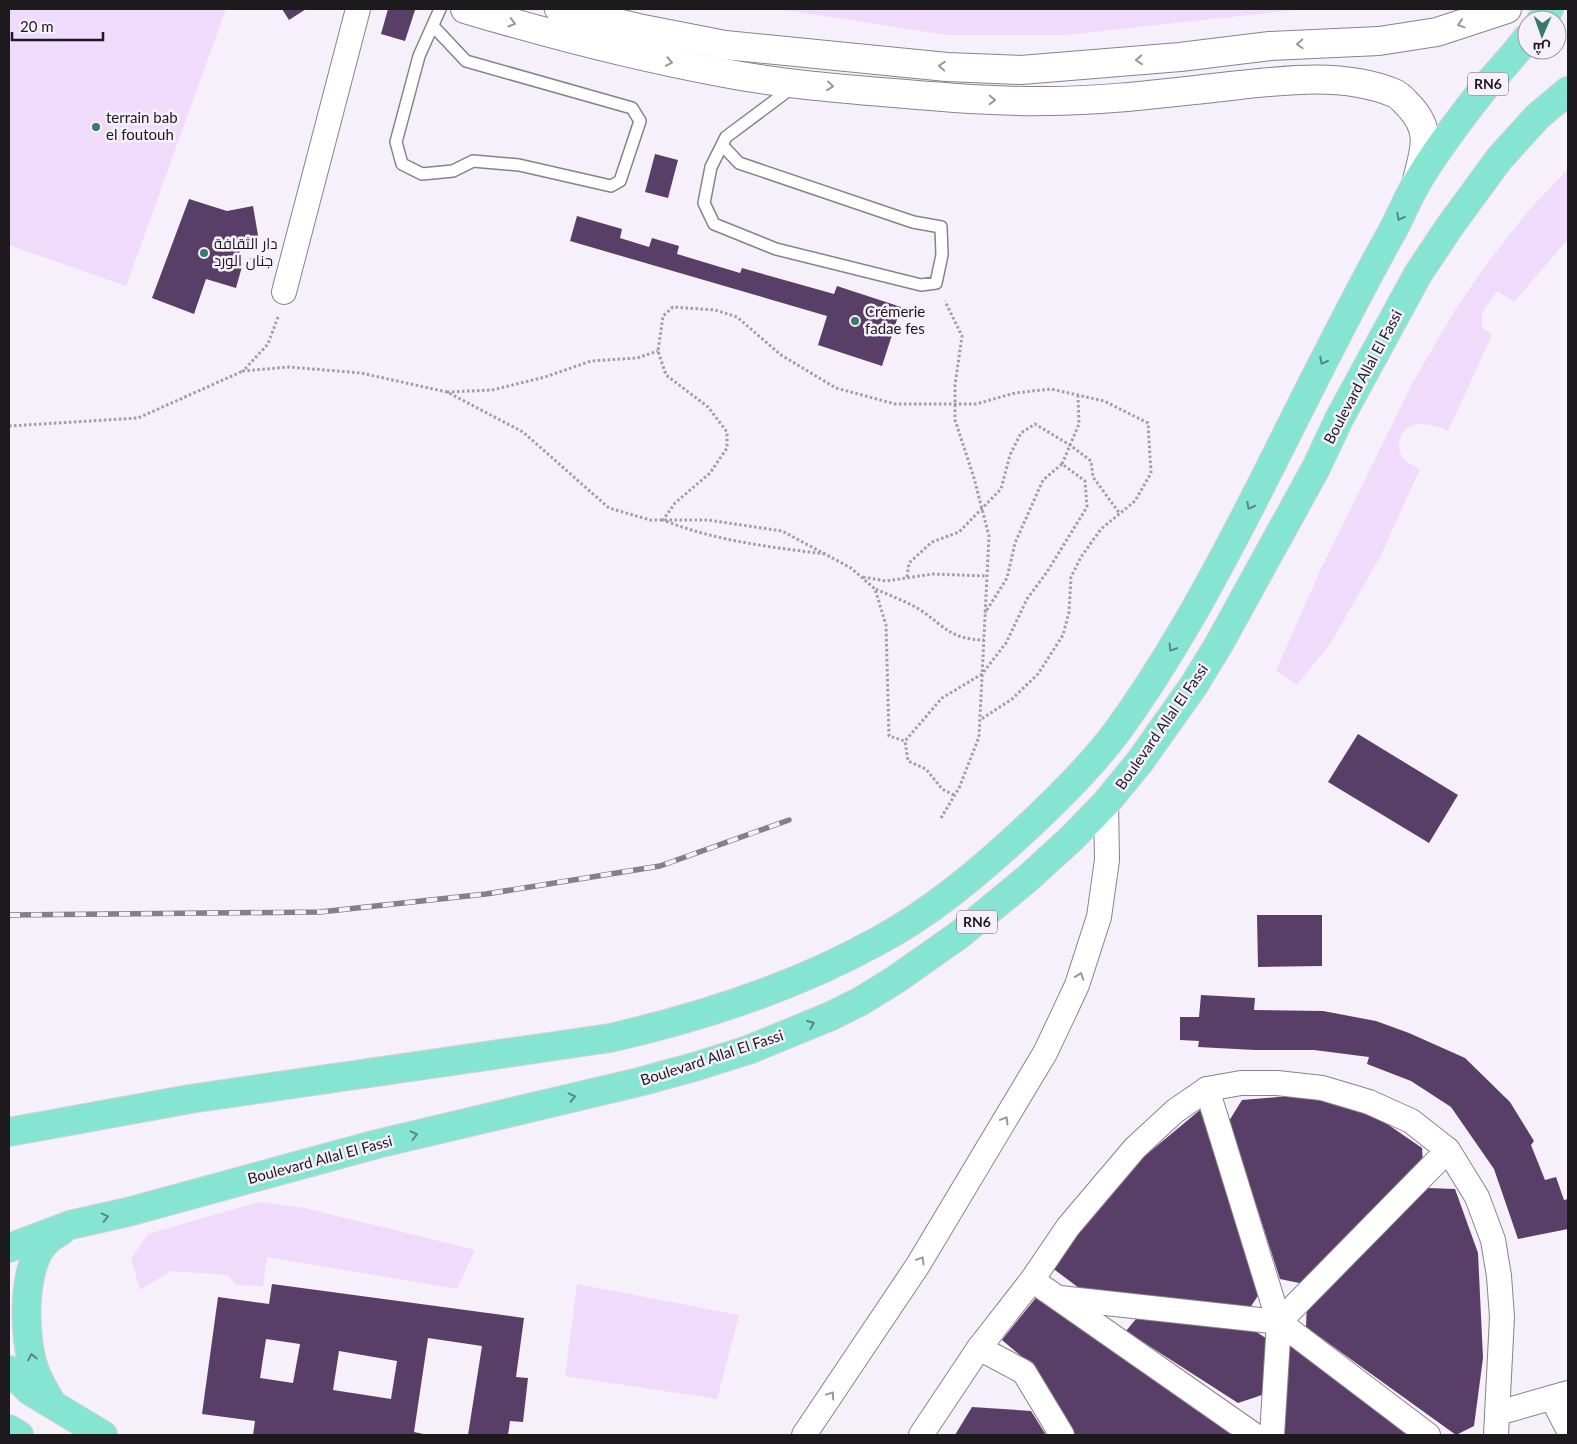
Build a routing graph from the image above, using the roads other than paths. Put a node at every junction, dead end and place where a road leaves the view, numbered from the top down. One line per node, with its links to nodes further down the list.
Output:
1 (358, 9): 14 (street)
2 (440, 9): 6 (lane)
3 (465, 9): 9 (street, one-way to 9)
4 (559, 9): 7 (street)
5 (1507, 9): 7 (street, one-way to 7)
6 (433, 26): 6 (lane)
7 (725, 46): 9 (street)
8 (1517, 50): 13 (main road, RN6)
9 (721, 73): 10 (street)
10 (798, 83): 12 (lane); 13 (street, one-way to 13)
11 (1568, 91): 15 (main road, Boulevard Allal El Fassi / RN6)
12 (722, 145): 12 (lane)
13 (1417, 182): 17 (main road, RN6, one-way to 17)
14 (284, 292)
15 (1106, 803): 19 (main road, Boulevard Allal El Fassi / RN6, one-way to 15); 33 (street, one-way to 15)
16 (1207, 1089): 18 (street); 21 (street); 23 (street)
17 (9, 1132)
18 (1448, 1150): 23 (street); 28 (street)
19 (70, 1225): 20 (main road, Boulevard Allal El Fassi / RN6); 27 (main road, one-way to 19)
20 (9, 1248)
21 (1032, 1280): 22 (street); 24 (street)
22 (1058, 1298): 23 (street); 36 (street)
23 (1279, 1322): 37 (street); 38 (street)
24 (979, 1348): 34 (street); 35 (street)
25 (9, 1370): 27 (main road)
26 (1560, 1395): 28 (street); 30 (street)
27 (51, 1402): 32 (main road)
28 (1497, 1424)
29 (9, 1429): 31 (main road)
30 (1568, 1429)
31 (19, 1435)
32 (103, 1435)
33 (804, 1435)
34 (921, 1435)
35 (1062, 1435)
36 (1254, 1435)
37 (1272, 1435)
38 (1428, 1435)

